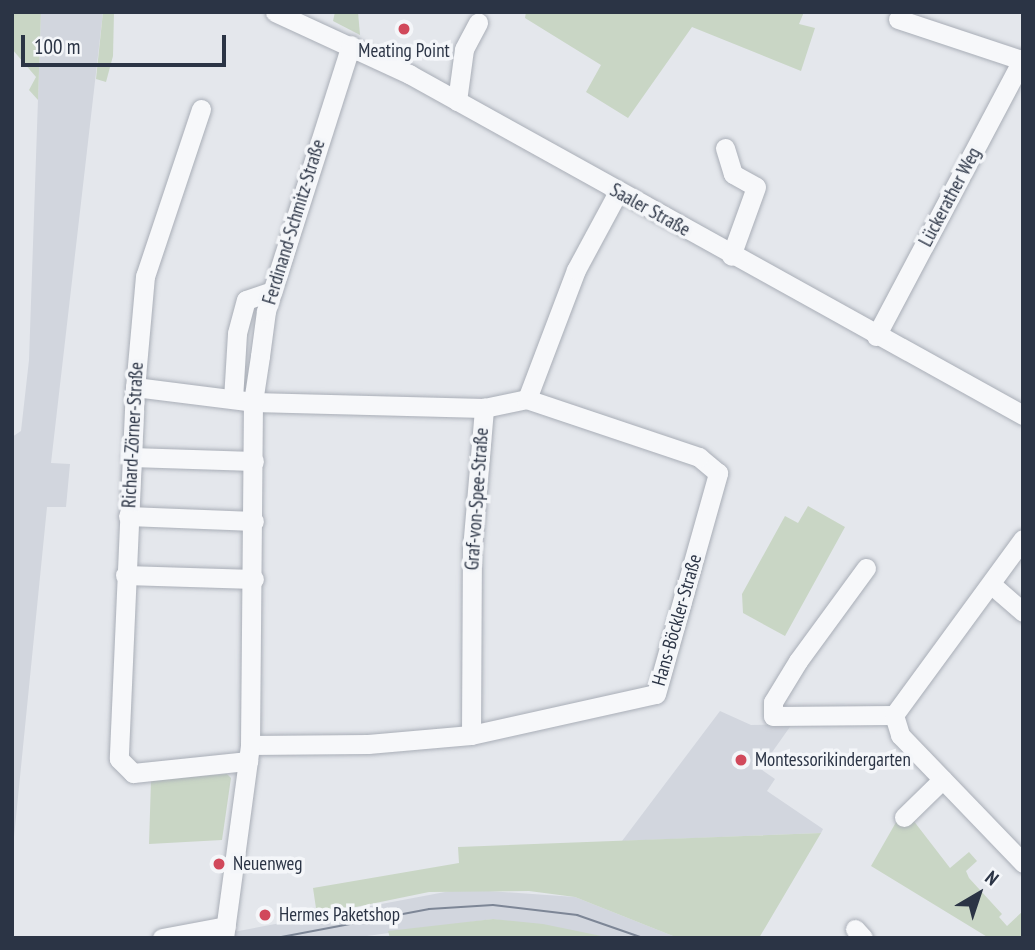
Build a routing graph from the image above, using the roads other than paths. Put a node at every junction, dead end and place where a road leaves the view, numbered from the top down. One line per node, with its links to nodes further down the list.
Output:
1 (275, 12): 4 (street, Saaler Straße)
2 (898, 19): 5 (street)
3 (478, 23): 6 (street)
4 (351, 45): 6 (street, Saaler Straße); 11 (street, Ferdinand-Schmitz-Straße)
5 (1022, 59): 12 (street, Lückerather Weg)
6 (457, 101): 9 (street, Saaler Straße)
7 (201, 109): 13 (street, Richard-Zörner-Straße)
8 (725, 148): 10 (street)
9 (618, 192): 10 (street, Saaler Straße); 15 (street)
10 (731, 256): 12 (street, Saaler Straße)
11 (272, 291): 14 (street); 16 (street, Ferdinand-Schmitz-Straße)
12 (876, 336): 18 (street, Saaler Straße)
13 (135, 387): 14 (street); 19 (street, Richard-Zörner-Straße)
14 (233, 399): 16 (street)
15 (527, 399): 17 (street, Graf-von-Spee-Straße); 30 (street, Hans-Böckler-Straße)
16 (253, 402): 17 (street); 20 (street, Ferdinand-Schmitz-Straße)
17 (484, 408): 30 (street, Graf-von-Spee-Straße)
18 (1023, 415)
19 (131, 457): 20 (street); 21 (street, Richard-Zörner-Straße)
20 (254, 461): 22 (street, Ferdinand-Schmitz-Straße)
21 (128, 516): 22 (street); 25 (street, Richard-Zörner-Straße)
22 (254, 521): 26 (street, Ferdinand-Schmitz-Straße)
23 (1023, 539): 27 (street)
24 (866, 568): 29 (street)
25 (125, 575): 26 (street); 32 (street, Richard-Zörner-Straße)
26 (254, 579): 31 (street, Ferdinand-Schmitz-Straße)
27 (992, 585): 28 (street); 29 (street)
28 (1023, 612)
29 (894, 715): 33 (street)
30 (471, 735): 31 (street, Hans-Böckler-Straße)
31 (249, 753): 32 (street, Hans-Böckler-Straße); 36 (street)
32 (125, 768)
33 (943, 779): 34 (street); 35 (street)
34 (904, 817)
35 (1023, 863)
36 (225, 932): 37 (street)
37 (162, 938)

